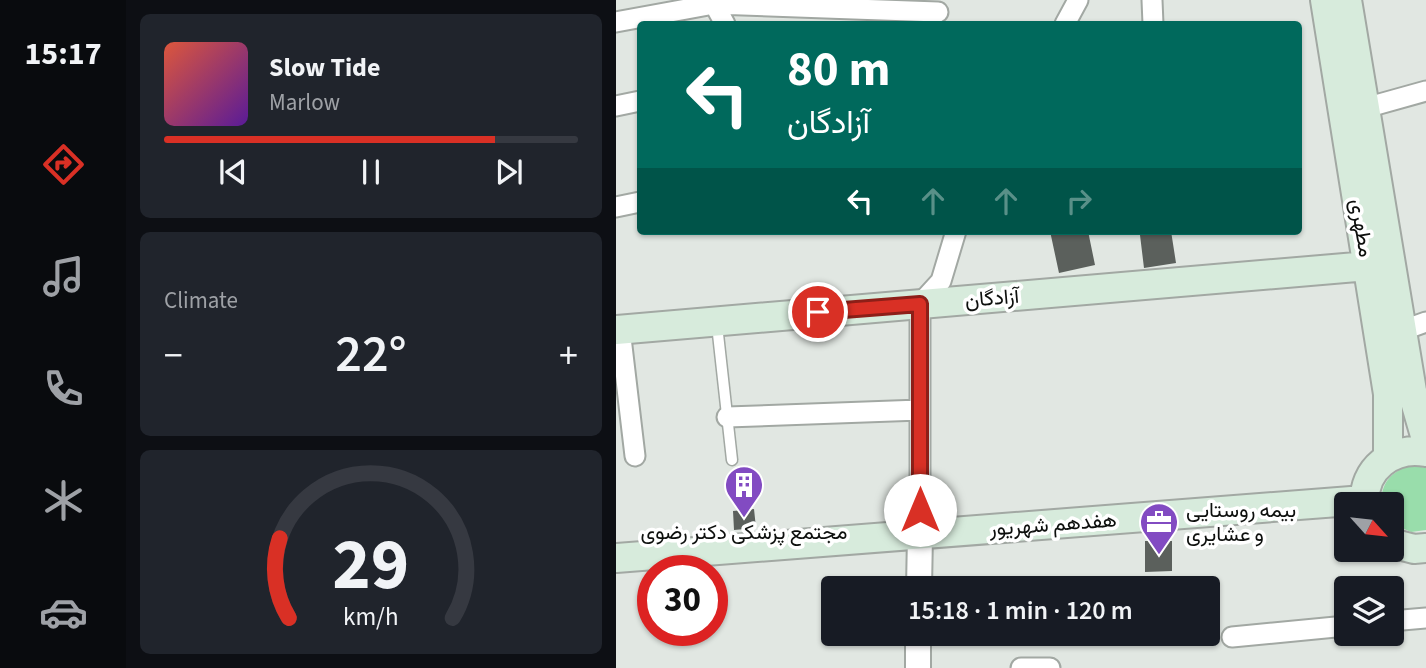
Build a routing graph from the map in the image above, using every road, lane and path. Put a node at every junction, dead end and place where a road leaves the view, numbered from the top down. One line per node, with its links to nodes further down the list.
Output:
1 (1078, 0): 9 (street)
2 (1152, 0): 10 (street)
3 (1325, 0): 19 (main road, مطهری)
4 (1347, 0): 15 (main road, مطهری)
5 (714, 2): 6 (street); 8 (street); 11 (street)
6 (865, 4): 7 (street)
7 (938, 12)
8 (724, 21)
9 (1067, 21)
10 (1153, 21)
11 (616, 22)
12 (1426, 91): 15 (street)
13 (637, 102): 14 (street)
14 (616, 106)
15 (1365, 108): 22 (main road, مطهری)
16 (637, 203): 17 (street)
17 (616, 207)
18 (955, 235): 20 (street)
19 (1368, 266): 20 (main road, آزادگان); 29 (main road, مطهری)
20 (920, 304): 21 (main road, آزادگان); 24 (street)
21 (717, 321): 23 (main road, آزادگان); 25 (lane)
22 (1414, 327): 26 (main road, مطهری)
23 (618, 329): 28 (street)
24 (920, 410): 25 (street); 33 (street)
25 (727, 417): 30 (lane)
26 (1426, 439)
27 (1426, 452): 29 (main road)
28 (635, 456)
29 (1388, 457): 31 (main road)
30 (732, 460)
31 (1365, 492)
32 (1334, 504): 33 (main road, هفدهم شهریور)
33 (920, 535): 36 (main road, هفدهم شهریور); 37 (street)
34 (1404, 546): 35 (main road)
35 (1426, 548)
36 (616, 558)
37 (919, 576)
38 (1426, 618): 39 (street)
39 (1404, 620)
40 (1334, 627): 41 (street)
41 (1232, 637)
42 (918, 646): 43 (street)
43 (918, 668)
44 (1021, 668): 45 (street)
45 (1050, 668)

